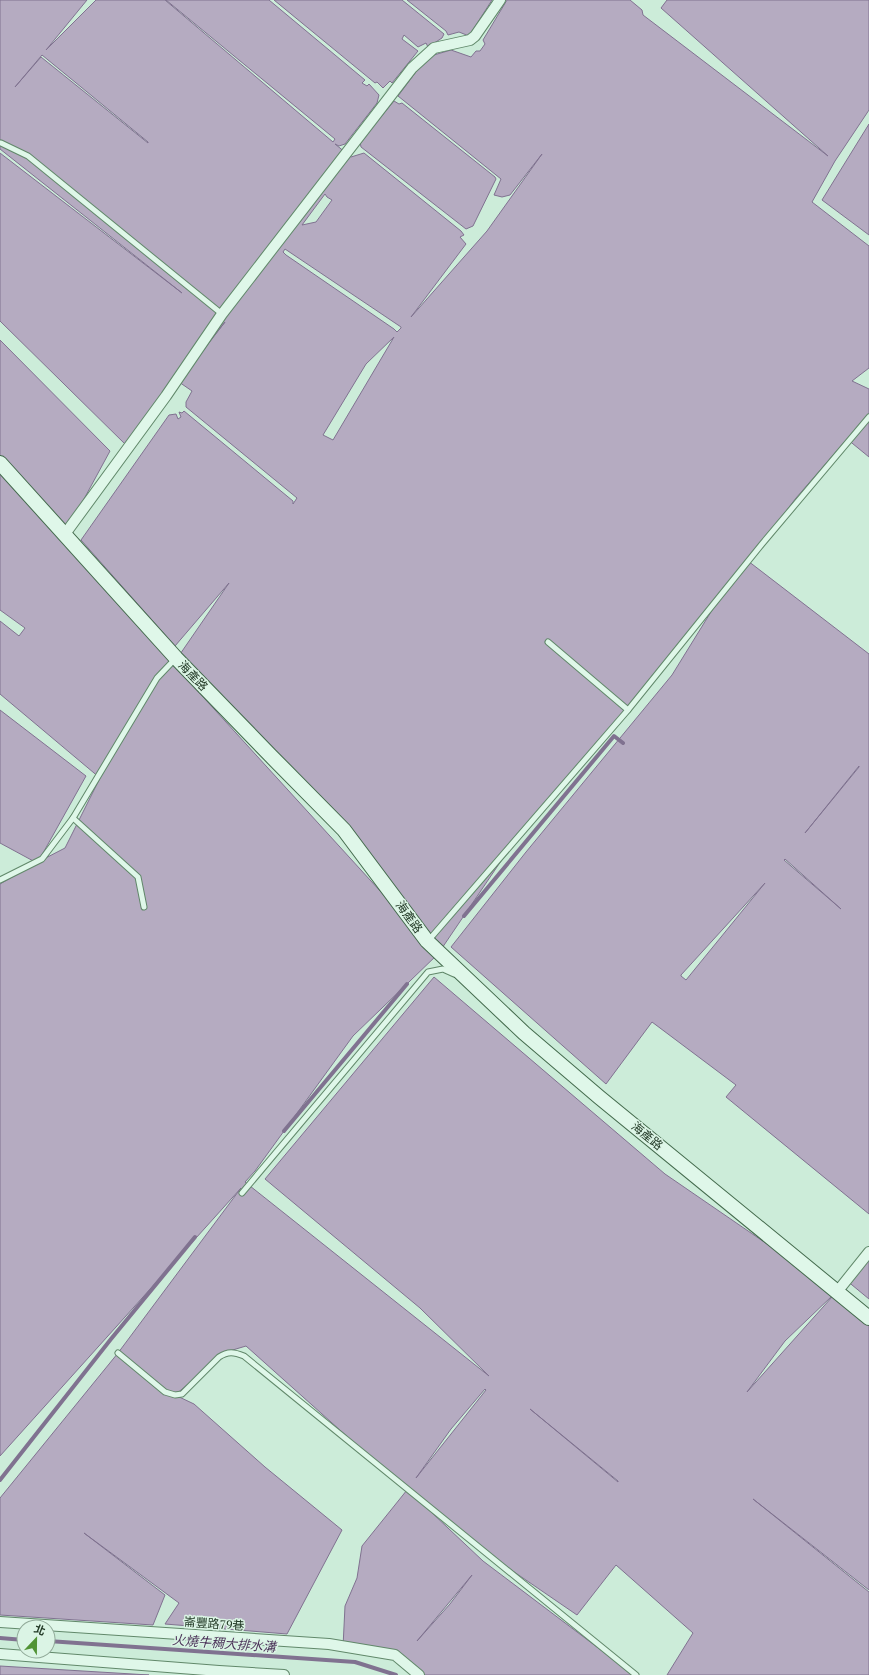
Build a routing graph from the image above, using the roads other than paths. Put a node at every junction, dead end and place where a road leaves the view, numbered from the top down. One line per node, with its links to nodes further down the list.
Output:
1 (500, 0): 3 (street)
2 (2, 143): 3 (lane)
3 (222, 314): 6 (street)
4 (869, 417): 9 (lane)
5 (0, 463): 6 (street, 海產路)
6 (65, 534): 8 (street, 海產路)
7 (548, 642): 9 (lane)
8 (176, 658): 10 (lane); 13 (street, 海產路)
9 (628, 710): 13 (lane)
10 (73, 818): 11 (lane); 12 (lane)
11 (0, 880)
12 (144, 907)
13 (427, 941): 14 (street, 海產路)
14 (465, 978): 15 (lane); 17 (street, 海產路)
15 (242, 1193)
16 (869, 1252): 17 (street)
17 (837, 1292): 18 (street, 海產路)
18 (869, 1318)
19 (118, 1353): 24 (lane)
20 (0, 1622): 23 (street, 崙豐路79巷)
21 (0, 1654): 22 (street)
22 (284, 1675)
23 (419, 1675)
24 (636, 1675)

